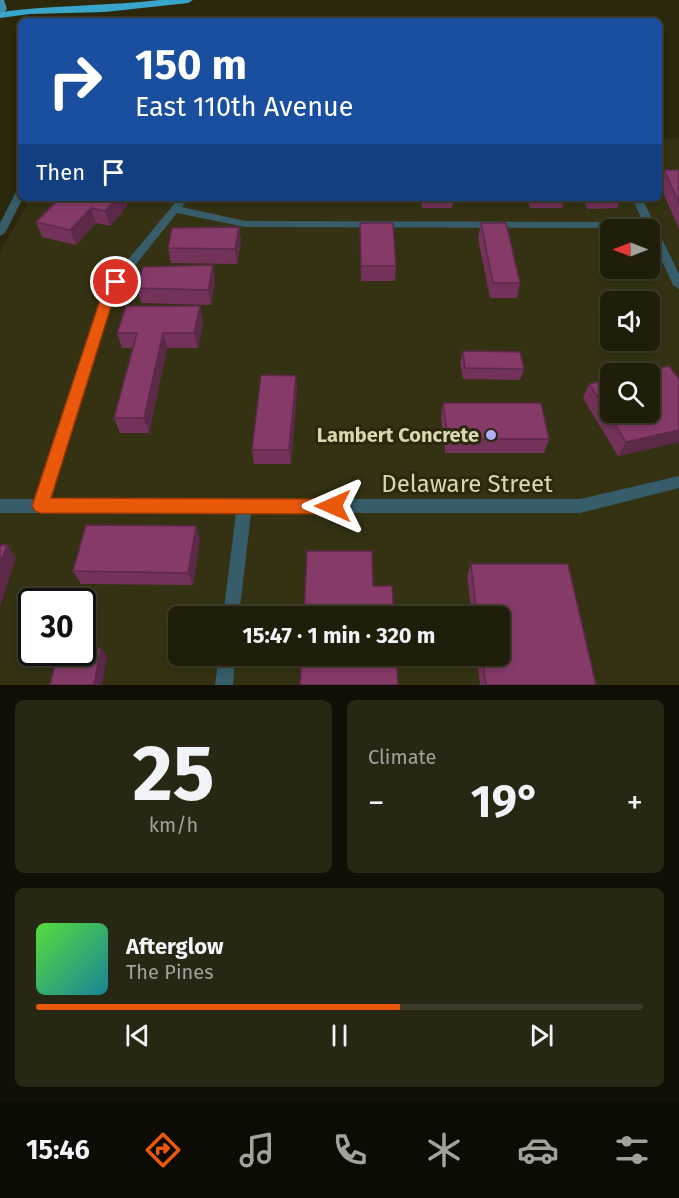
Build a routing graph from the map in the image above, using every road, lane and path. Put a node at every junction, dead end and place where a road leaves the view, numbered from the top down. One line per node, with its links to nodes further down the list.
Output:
1 (0, 0): 3 (main road)
2 (188, 0): 3 (highway)
3 (0, 14)
4 (18, 196): 8 (street)
5 (182, 201): 7 (street)
6 (639, 201): 9 (street)
7 (175, 209): 10 (street); 16 (street)
8 (5, 211): 11 (street)
9 (647, 219)
10 (600, 225)
11 (0, 233)
12 (660, 246): 13 (street)
13 (679, 285)
14 (679, 482): 17 (street, Delaware Street)
15 (0, 506): 16 (street, Delaware Street)
16 (40, 506): 17 (street, Delaware Street)
17 (244, 506): 18 (street)
18 (232, 606)
19 (226, 666): 20 (street)
20 (224, 685)

